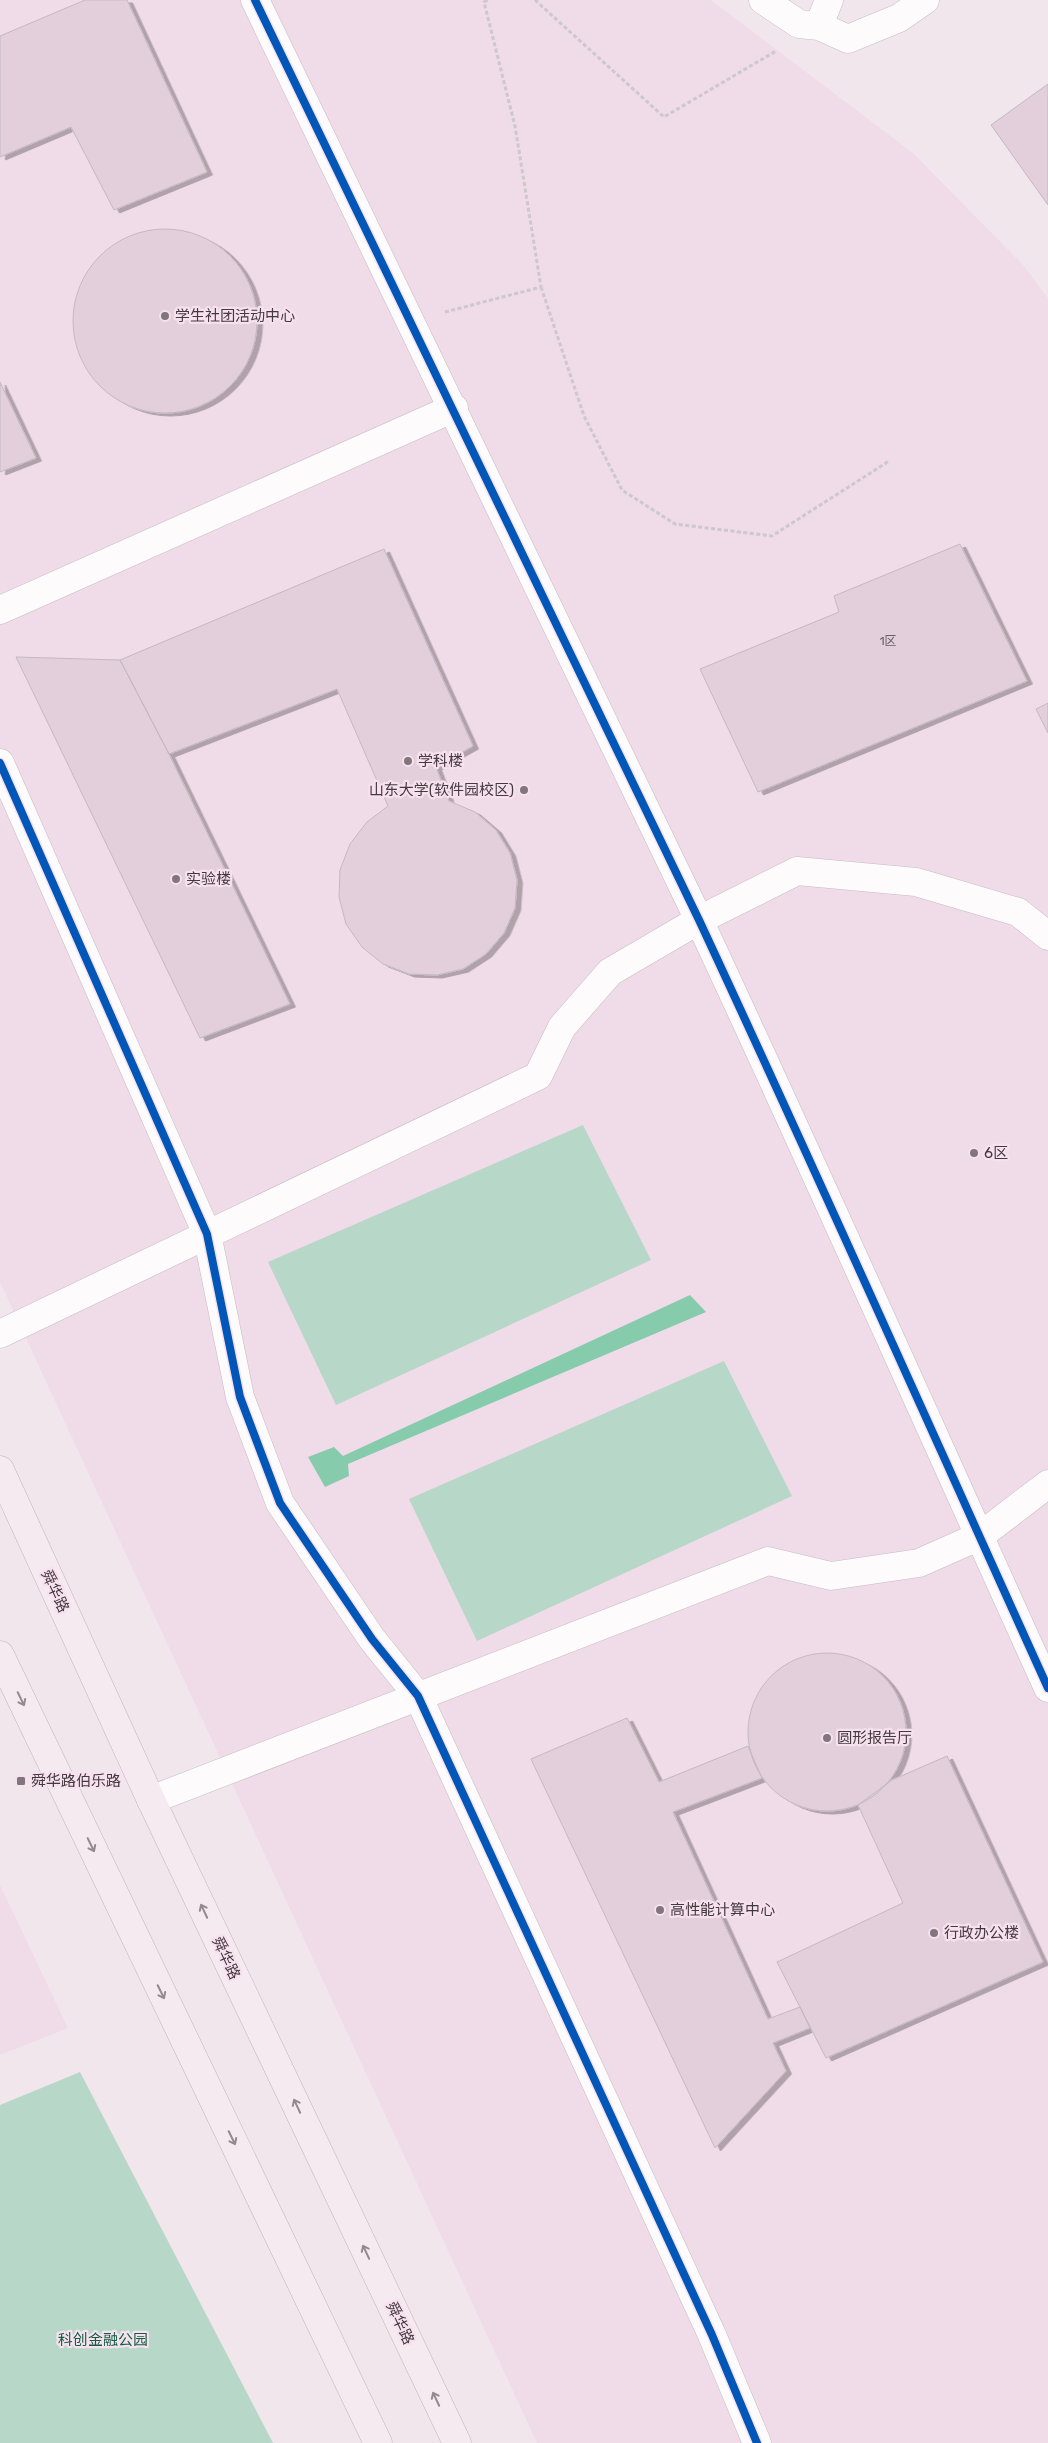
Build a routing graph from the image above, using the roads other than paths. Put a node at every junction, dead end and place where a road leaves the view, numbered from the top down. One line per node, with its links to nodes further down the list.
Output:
1 (255, 0): 6 (street)
2 (763, 0): 5 (street)
3 (828, 0): 5 (street)
4 (926, 0): 5 (street)
5 (819, 26)
6 (454, 408): 7 (street); 9 (street)
7 (0, 610)
8 (0, 763): 11 (street)
9 (699, 920): 10 (street); 11 (street); 15 (street)
10 (1048, 936)
11 (207, 1234): 12 (street); 18 (street)
12 (0, 1334)
13 (0, 1470): 19 (main road, 舜华路)
14 (1048, 1484): 15 (street)
15 (980, 1536): 17 (street); 18 (street)
16 (0, 1655): 20 (main road, one-way to 20)
17 (1048, 1688)
18 (418, 1696): 19 (street); 22 (street)
19 (151, 1800): 21 (main road, 舜华路, one-way to 19)
20 (378, 2443)
21 (457, 2443)
22 (757, 2443)

